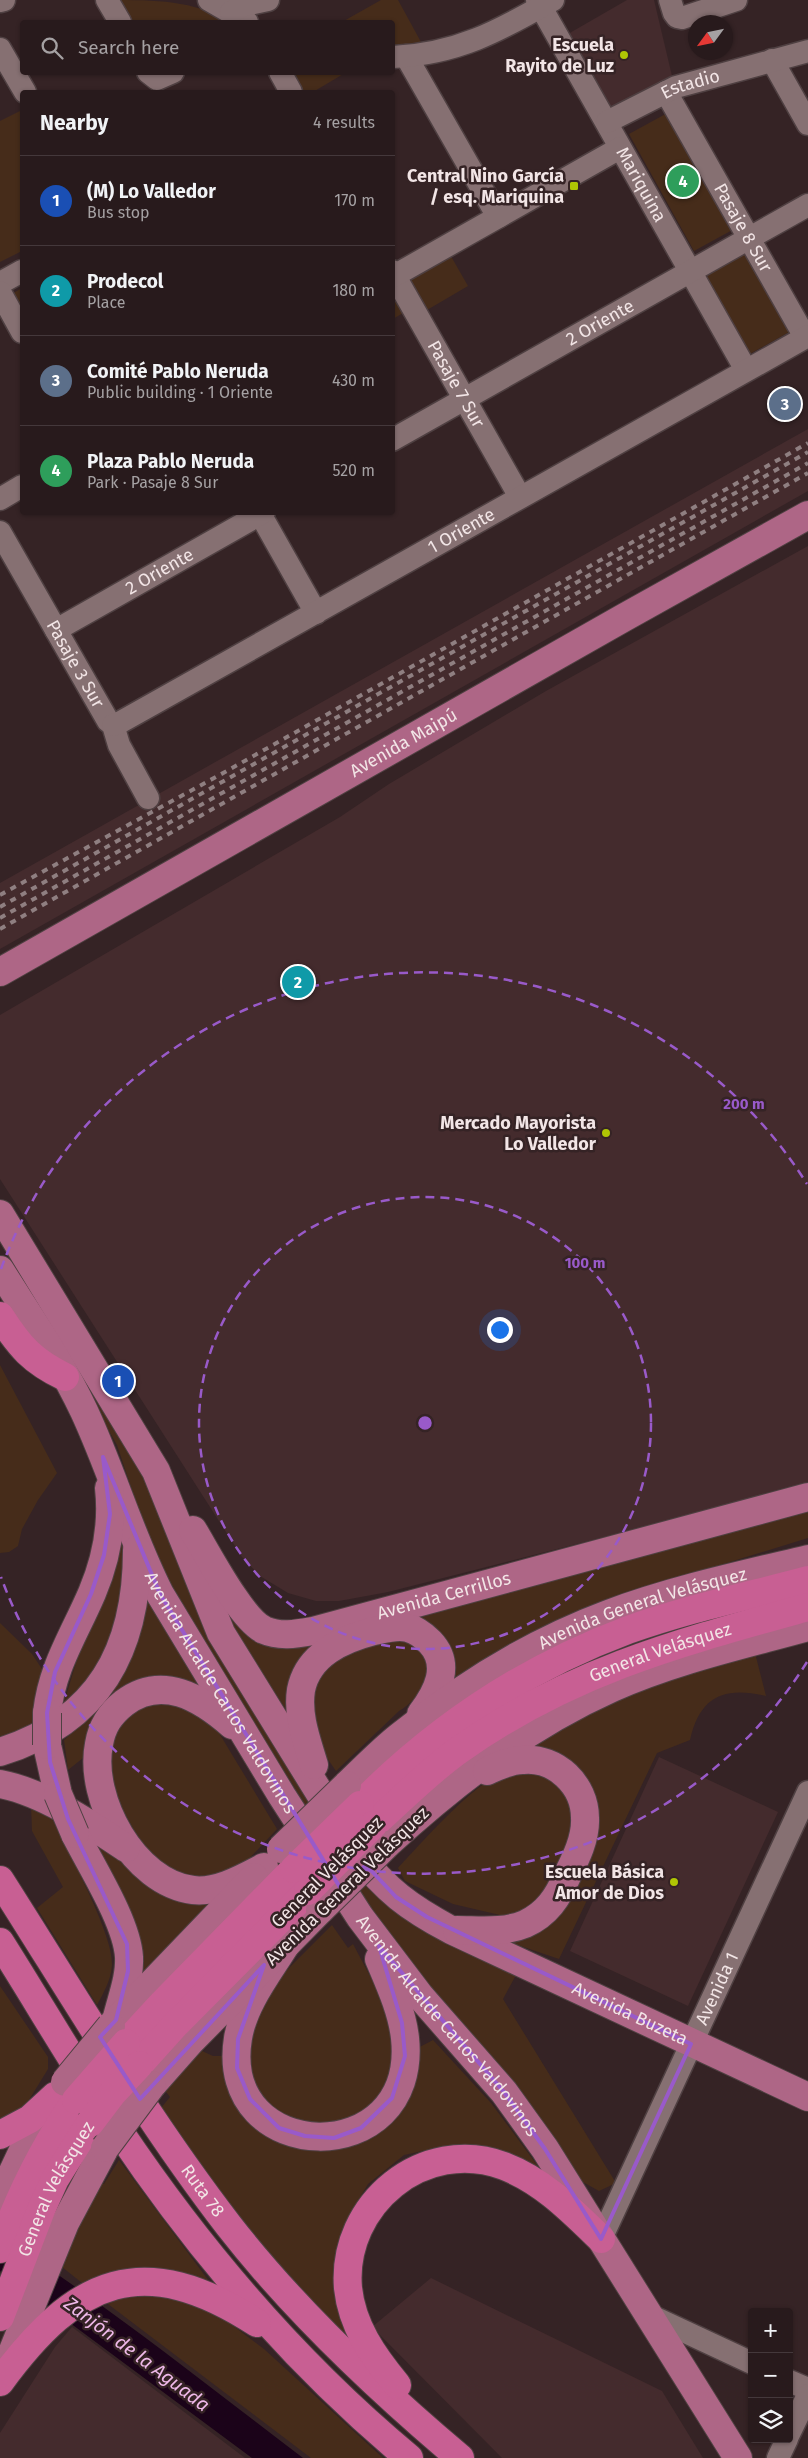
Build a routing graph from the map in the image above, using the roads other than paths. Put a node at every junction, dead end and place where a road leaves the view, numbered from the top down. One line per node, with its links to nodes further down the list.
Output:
1 (107, 0): 8 (street)
2 (209, 0): 7 (street)
3 (268, 0): 7 (street)
4 (670, 0): 5 (street)
5 (736, 0)
6 (543, 2): 11 (street); 19 (street, Mariquina)
7 (239, 17)
8 (119, 20)
9 (0, 49): 16 (street)
10 (808, 50): 12 (street, Estadio)
11 (399, 57): 23 (street)
12 (772, 60): 18 (street, Estadio); 20 (street)
13 (152, 75): 14 (street)
14 (166, 75)
15 (282, 75): 17 (street)
16 (24, 90)
17 (290, 90)
18 (666, 92): 19 (street, Estadio); 24 (street, Pasaje 8 Sur)
19 (607, 122): 21 (street, Mariquina)
20 (808, 124)
21 (620, 148): 23 (street); 25 (street, Mariquina)
22 (808, 205): 24 (street, 2 Oriente)
23 (498, 217): 27 (street)
24 (749, 239): 25 (street, 2 Oriente); 32 (street, Pasaje 8 Sur)
25 (691, 271): 33 (street, Mariquina); 34 (street, 2 Oriente)
26 (20, 272): 29 (street)
27 (395, 273)
28 (395, 277): 34 (street, Pasaje 7 Sur)
29 (0, 283)
30 (0, 292): 31 (street)
31 (20, 328)
32 (806, 337): 33 (street, 1 Oriente)
33 (746, 370): 38 (street, 1 Oriente)
34 (465, 399): 35 (street, 2 Oriente); 38 (street, Pasaje 7 Sur)
35 (395, 438)
36 (20, 487): 37 (street)
37 (0, 498)
38 (520, 498): 43 (street, 1 Oriente)
39 (257, 515): 44 (street, 2 Oriente)
40 (262, 515): 43 (street)
41 (808, 515): 47 (main road, Avenida Maipú)
42 (0, 532): 44 (street, Pasaje 3 Sur)
43 (316, 612): 45 (street, 1 Oriente)
44 (56, 630): 45 (street, Pasaje 3 Sur)
45 (113, 725): 46 (street, Pasaje 3 Sur)
46 (148, 798)
47 (0, 972)
48 (0, 1214): 53 (main road, Avenida Alcalde Carlos Valdovinos)
49 (0, 1270): 51 (main road, Avenida Alcalde Carlos Valdovinos)
50 (0, 1316): 51 (highway)
51 (65, 1377): 52 (main road, Avenida Alcalde Carlos Valdovinos)
52 (103, 1457): 55 (main road, Avenida Alcalde Carlos Valdovinos); 76 (main road, bridge)
53 (156, 1471): 54 (main road, Avenida Cerrillos); 65 (main road, Avenida Alcalde Carlos Valdovinos)
54 (808, 1497)
55 (137, 1544): 60 (main road, Avenida Alcalde Carlos Valdovinos); 62 (main road)
56 (808, 1559): 61 (main road, Avenida General Velásquez)
57 (808, 1580): 67 (highway, General Velásquez)
58 (808, 1607): 67 (highway, General Velásquez)
59 (808, 1627): 66 (main road, Avenida General Velásquez)
60 (246, 1737): 68 (main road); 71 (main road, Avenida Alcalde Carlos Valdovinos)
61 (399, 1737): 65 (main road); 67 (main road, Avenida General Velásquez)
62 (0, 1752)
63 (0, 1784): 68 (main road)
64 (806, 1801): 75 (street, Avenida 1)
65 (326, 1802): 72 (main road, Avenida Alcalde Carlos Valdovinos)
66 (431, 1804): 67 (main road, Avenida General Velásquez); 72 (main road)
67 (367, 1815): 69 (highway, General Velásquez, bridge); 69 (main road, Avenida General Velásquez, bridge)
68 (129, 1850): 69 (main road)
69 (293, 1877): 73 (main road, Avenida General Velásquez); 76 (main road, Avenida General Velásquez); 76 (highway, General Velásquez)
70 (0, 1880): 94 (highway, Ruta 78)
71 (360, 1917): 73 (main road); 81 (main road, Avenida Alcalde Carlos Valdovinos)
72 (451, 1930): 75 (main road, Avenida Buzeta)
73 (288, 1941): 76 (main road, Avenida General Velásquez)
74 (4, 1952): 86 (highway, Ruta 78)
75 (691, 2044): 78 (main road, Avenida Buzeta); 81 (street, Avenida 1)
76 (129, 2048): 77 (highway, General Velásquez, bridge); 80 (highway, General Velásquez, bridge); 85 (main road, Avenida General Velásquez, bridge)
77 (65, 2093): 79 (highway); 80 (highway, General Velásquez)
78 (808, 2097)
79 (0, 2135)
80 (13, 2218): 82 (highway, General Velásquez); 83 (highway, General Velásquez)
81 (601, 2239): 84 (main road, Avenida Alcalde Carlos Valdovinos); 94 (highway)
82 (0, 2249)
83 (4, 2307)
84 (648, 2315): 87 (street); 96 (main road, Avenida Alcalde Carlos Valdovinos)
85 (42, 2316): 86 (highway); 88 (highway)
86 (287, 2344): 95 (highway, Ruta 78)
87 (748, 2361)
88 (0, 2382)
89 (793, 2383): 90 (street)
90 (808, 2389)
91 (808, 2395): 92 (street)
92 (793, 2426)
93 (785, 2443): 97 (street)
94 (456, 2455)
95 (409, 2458)
96 (738, 2458)
97 (778, 2458)

